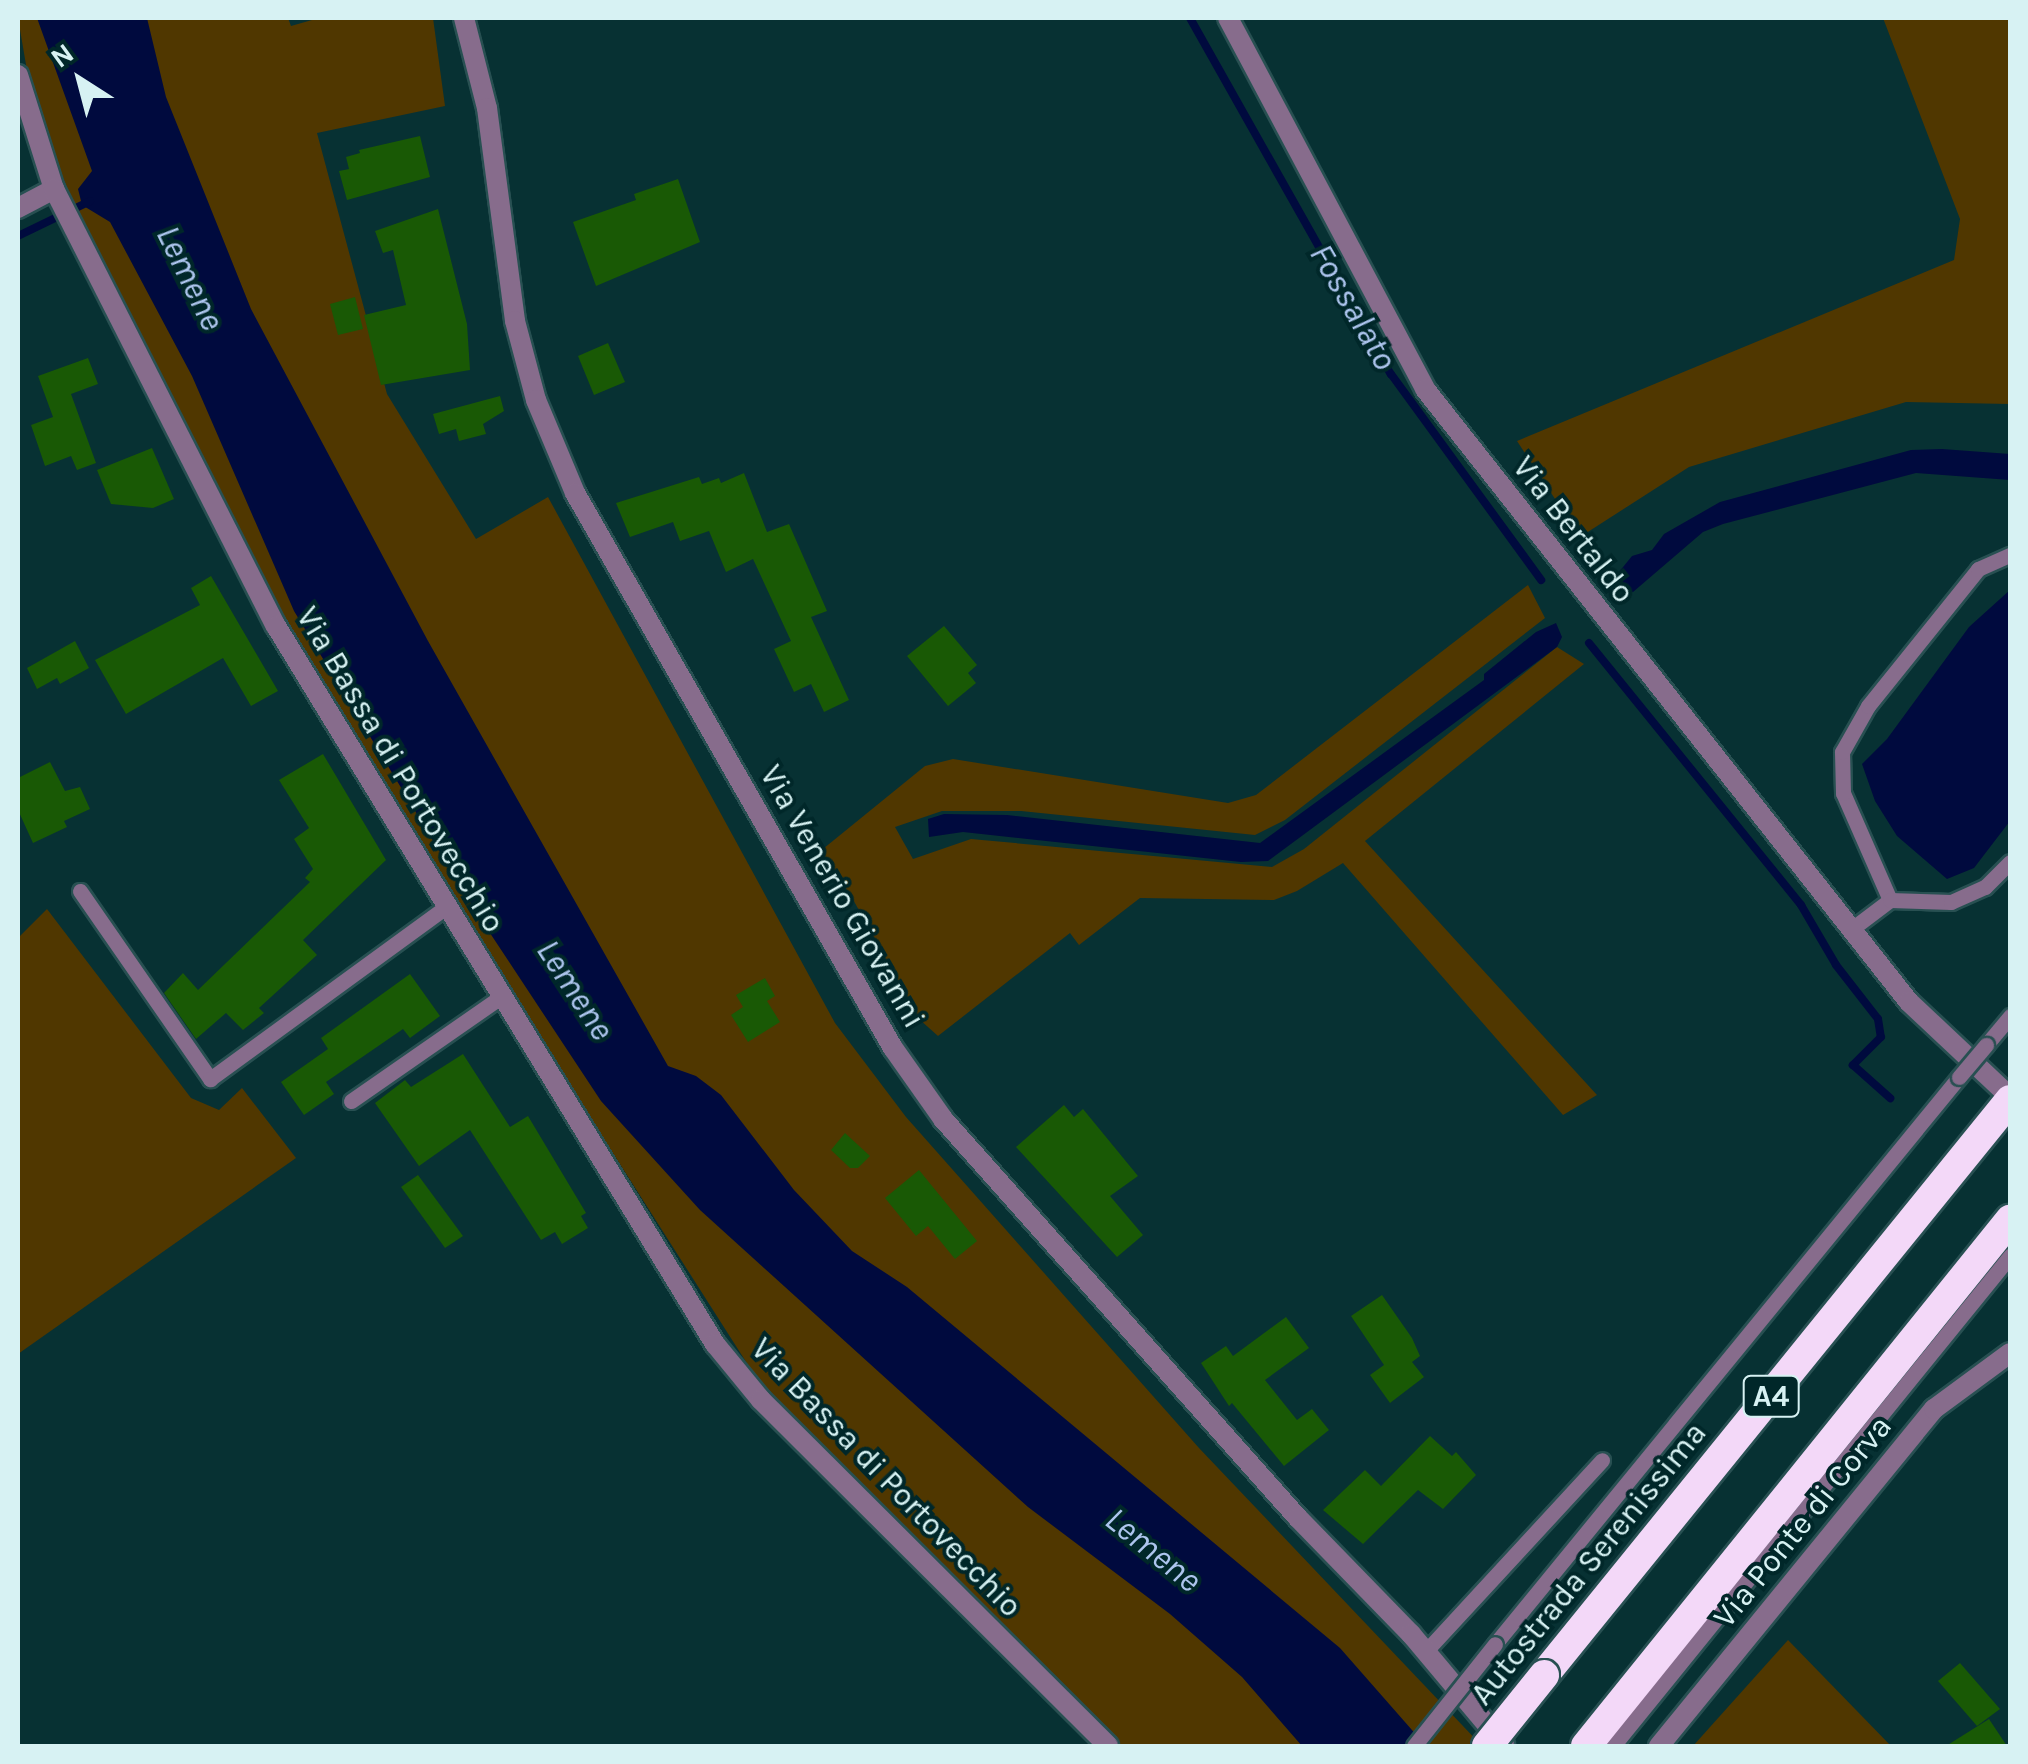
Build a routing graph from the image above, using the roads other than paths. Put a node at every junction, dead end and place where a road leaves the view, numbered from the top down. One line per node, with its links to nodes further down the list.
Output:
1 (1228, 18): 11 (street, Via Bertaldo)
2 (466, 23): 20 (street, Via Venerio Giovanni)
3 (18, 75): 4 (street, Via Bassa di Portovecchio)
4 (58, 196): 5 (street); 10 (street, Via Bassa di Portovecchio)
5 (18, 208)
6 (2010, 554): 9 (lane)
7 (2010, 862): 9 (lane)
8 (80, 891): 10 (lane)
9 (1890, 900): 11 (lane)
10 (447, 906): 12 (street, Via Bassa di Portovecchio)
11 (1853, 928): 15 (street, Via Bertaldo)
12 (502, 996): 14 (lane); 21 (street, Via Bassa di Portovecchio)
13 (2010, 1016): 22 (lane, bridge)
14 (351, 1101)
15 (2006, 1104): 23 (highway, Autostrada Serenissima / A4, bridge)
16 (2010, 1220): 25 (highway, A4)
17 (2010, 1256): 26 (lane)
18 (2010, 1353): 27 (street, Via Ponte di Corva)
19 (1602, 1460): 20 (lane)
20 (1425, 1652): 24 (street, Via Venerio Giovanni)
21 (1108, 1746)
22 (1414, 1746)
23 (1487, 1746)
24 (1505, 1746)
25 (1586, 1746)
26 (1613, 1746)
27 (1659, 1746)

